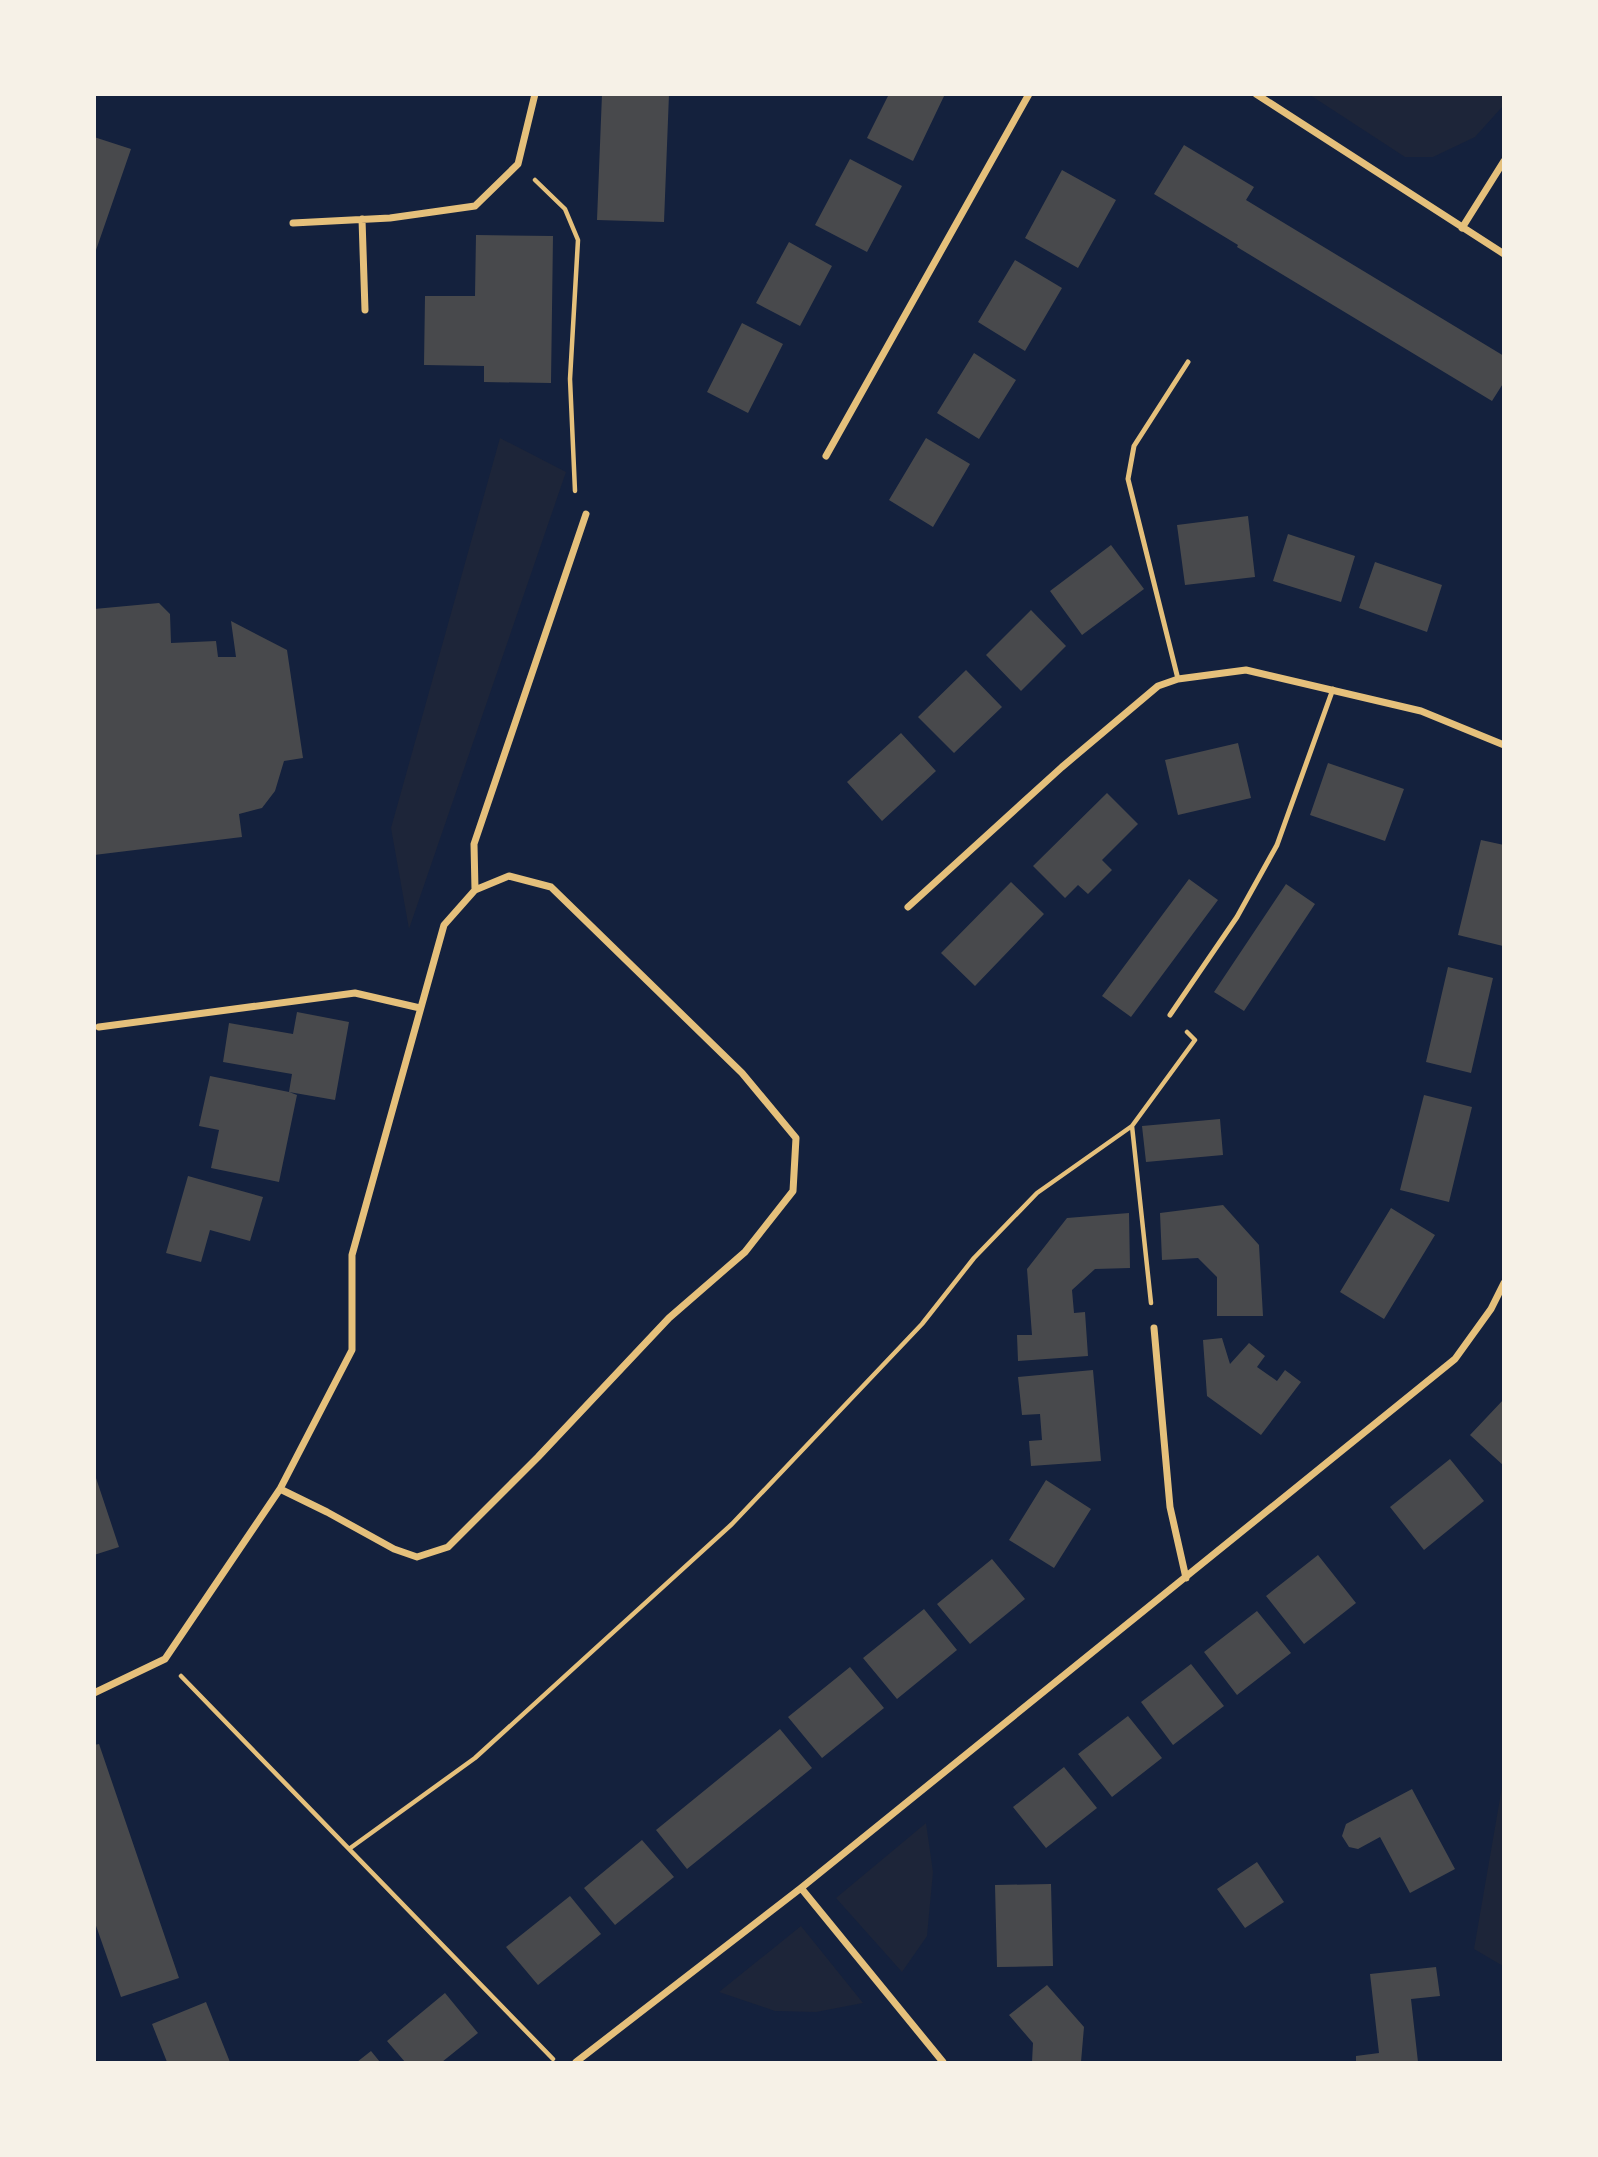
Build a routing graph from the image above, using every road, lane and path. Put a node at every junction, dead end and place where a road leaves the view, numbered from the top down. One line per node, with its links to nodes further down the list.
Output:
1 (535, 94): 5 (street)
2 (1029, 94): 12 (street)
3 (1256, 94): 8 (street)
4 (1503, 161): 8 (street)
5 (518, 164): 6 (street); 13 (path)
6 (362, 219): 7 (street); 10 (street)
7 (293, 223)
8 (1462, 228): 9 (street)
9 (1503, 254)
10 (365, 310)
11 (1188, 362): 14 (lane)
12 (826, 456)
13 (586, 514): 17 (street)
14 (1178, 680): 15 (street); 18 (street)
15 (1333, 689): 16 (street); 20 (lane)
16 (1503, 745)
17 (475, 890): 19 (street); 25 (street)
18 (908, 907)
19 (420, 1008): 21 (street); 25 (street)
20 (1170, 1015): 22 (path)
21 (99, 1027)
22 (1132, 1126): 24 (path); 29 (path)
23 (1503, 1283): 26 (street)
24 (1154, 1328): 26 (street)
25 (280, 1489): 27 (street)
26 (1186, 1578): 30 (street)
27 (165, 1659): 28 (street); 29 (path)
28 (94, 1693)
29 (349, 1849): 31 (path)
30 (801, 1888): 32 (street); 33 (street)
31 (556, 2063)
32 (576, 2063)
33 (943, 2063)

